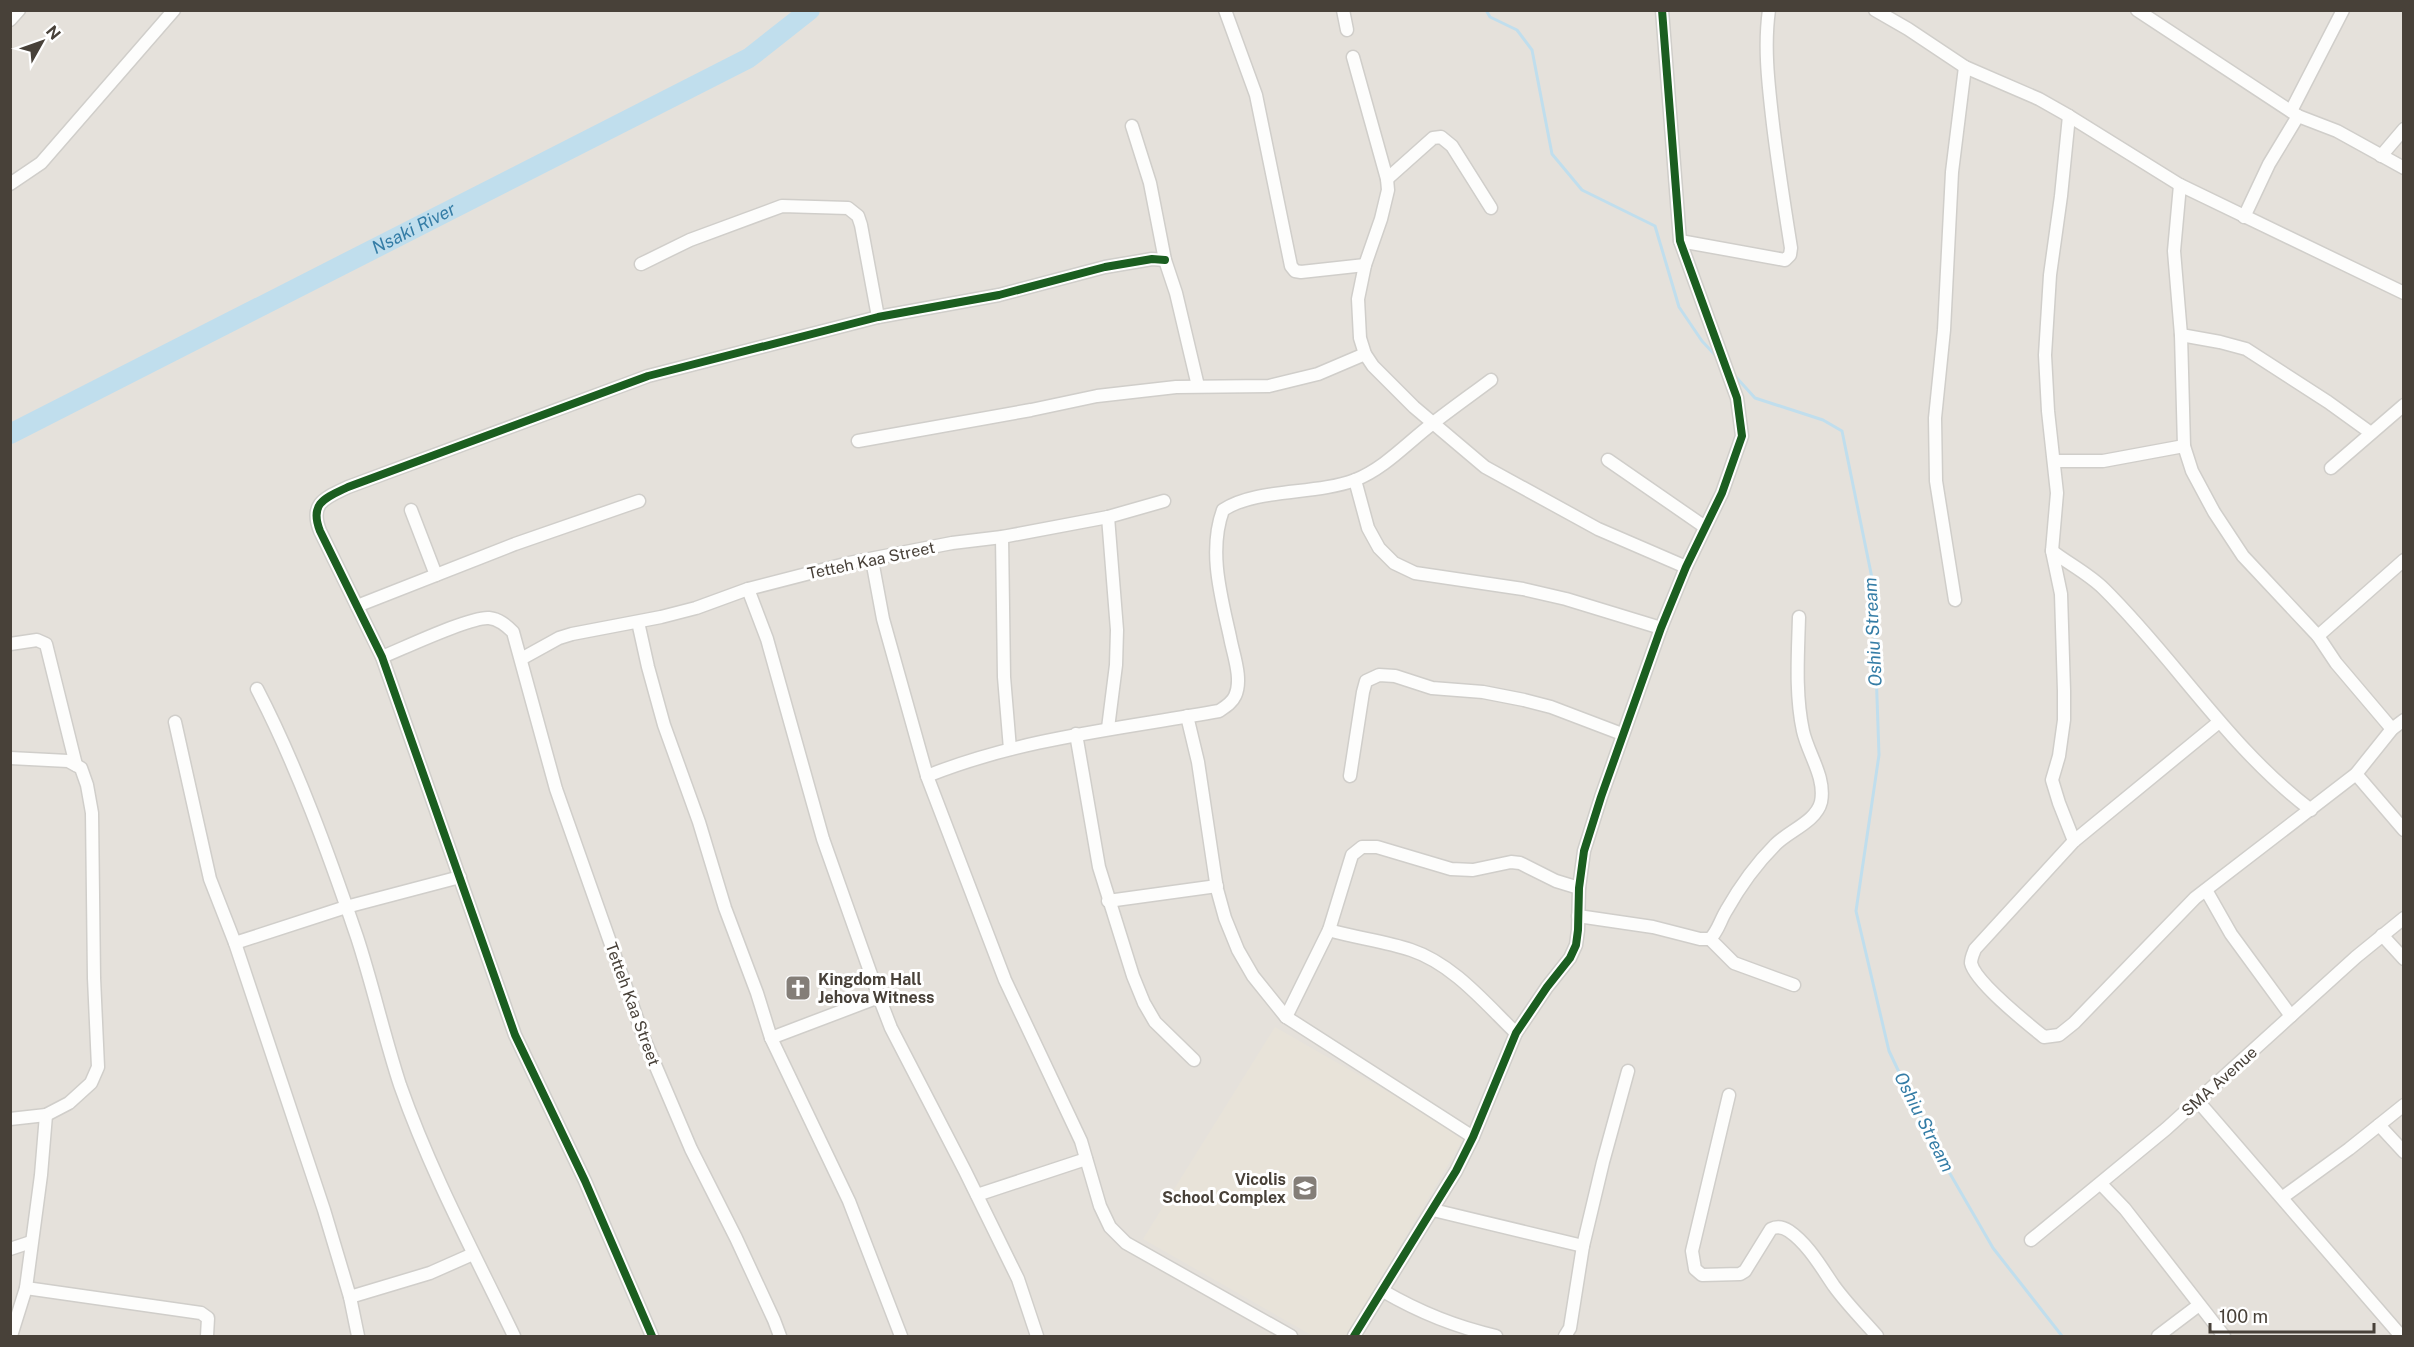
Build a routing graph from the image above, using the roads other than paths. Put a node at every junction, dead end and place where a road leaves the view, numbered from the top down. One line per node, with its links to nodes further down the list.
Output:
1 (18, 10): 10 (street)
2 (174, 10): 21 (street)
3 (1225, 10): 28 (street)
4 (1343, 10): 11 (street)
5 (1662, 10): 25 (street)
6 (1769, 10): 25 (street)
7 (1875, 10): 13 (street)
8 (2137, 10): 14 (street)
9 (2343, 10): 14 (street)
10 (10, 20)
11 (1347, 30)
12 (1353, 57): 20 (street)
13 (1965, 67): 15 (street); 56 (street)
14 (2295, 114): 18 (street); 24 (street)
15 (2069, 116): 22 (street); 41 (street)
16 (1132, 126): 26 (street)
17 (2403, 129): 18 (street)
18 (2381, 156): 19 (street)
19 (2403, 168)
20 (1387, 179): 23 (street); 28 (street)
21 (10, 184)
22 (2180, 185): 24 (street); 31 (street)
23 (1491, 208)
24 (2244, 218): 29 (street)
25 (1680, 240): 48 (street)
26 (1166, 260): 30 (street); 34 (street)
27 (641, 264): 30 (street)
28 (1365, 265): 32 (street)
29 (2403, 293)
30 (878, 317): 57 (street)
31 (2181, 335): 37 (street); 39 (street)
32 (1365, 354): 34 (street); 36 (street)
33 (1491, 380): 36 (street)
34 (1198, 386): 38 (street)
35 (2403, 405): 37 (street)
36 (1432, 423): 43 (street); 53 (street)
37 (2371, 433): 42 (street)
38 (858, 441)
39 (2184, 446): 41 (street); 61 (street)
40 (1608, 460): 48 (street)
41 (2054, 461): 50 (street)
42 (2331, 468)
43 (1355, 480): 60 (street); 66 (street)
44 (639, 501): 54 (street)
45 (1164, 501): 47 (street, Tetteh Kaa Street)
46 (411, 510): 54 (street)
47 (1108, 517): 49 (street, Tetteh Kaa Street); 70 (street)
48 (1705, 527): 53 (street)
49 (1002, 537): 51 (street, Tetteh Kaa Street); 74 (street)
50 (2052, 551): 69 (street); 82 (street)
51 (872, 560): 55 (street, Tetteh Kaa Street); 78 (street)
52 (2403, 560): 61 (street)
53 (1686, 567): 60 (street)
54 (436, 575): 57 (street)
55 (748, 589): 59 (street, Tetteh Kaa Street); 97 (street)
56 (1955, 600)
57 (357, 606): 63 (street)
58 (1799, 617): 93 (street)
59 (638, 622): 64 (street, Tetteh Kaa Street); 101 (street)
60 (1661, 628): 73 (street)
61 (2318, 636): 71 (street)
62 (10, 644): 76 (street)
63 (382, 657): 64 (street, Tetteh Kaa Street); 83 (street)
64 (521, 659): 131 (street, Tetteh Kaa Street)
65 (257, 689): 88 (street)
66 (1187, 716): 70 (street); 84 (street)
67 (2403, 720): 71 (street)
68 (175, 722): 94 (street)
69 (2219, 722): 80 (street); 82 (street)
70 (1108, 728): 72 (street)
71 (2392, 729): 77 (street)
72 (1077, 734): 74 (street); 87 (street)
73 (1622, 734): 79 (street); 85 (street)
74 (1010, 749): 78 (street)
75 (10, 758): 76 (street)
76 (76, 765): 107 (street)
77 (2356, 774): 80 (street); 81 (street)
78 (927, 776): 112 (street)
79 (1350, 776)
80 (2311, 810): 86 (street)
81 (2403, 830)
82 (2074, 841): 86 (street)
83 (460, 877): 88 (street); 130 (street)
84 (1217, 886): 87 (street); 99 (street)
85 (1579, 888): 89 (street); 91 (street)
86 (2206, 890): 98 (street)
87 (1108, 901): 102 (street)
88 (346, 907): 94 (street); 121 (street)
89 (1578, 916): 93 (street); 100 (street)
90 (2403, 918): 92 (street, SMA Avenue)
91 (1329, 930): 99 (street); 100 (street)
92 (2382, 935): 95 (street); 98 (street, SMA Avenue)
93 (1710, 939): 96 (street)
94 (235, 943): 124 (street)
95 (2403, 959)
96 (1794, 985)
97 (879, 997): 101 (street); 114 (street)
98 (2291, 1016): 105 (street, SMA Avenue)
99 (1286, 1017): 110 (street)
100 (1516, 1033): 110 (street)
101 (771, 1038): 132 (street)
102 (1194, 1060)
103 (1628, 1071): 119 (street)
104 (1729, 1095): 138 (street)
105 (2197, 1100): 113 (street, SMA Avenue); 115 (street)
106 (2403, 1105): 109 (street)
107 (46, 1115): 108 (street); 118 (street)
108 (10, 1119)
109 (2379, 1125): 111 (street); 115 (street)
110 (1473, 1137): 116 (street)
111 (2403, 1152)
112 (1086, 1159): 114 (street); 134 (street)
113 (2101, 1184): 117 (street, SMA Avenue); 125 (street)
114 (977, 1195): 133 (street)
115 (2283, 1197): 141 (street)
116 (1433, 1210): 119 (street); 123 (street)
117 (2031, 1239)
118 (31, 1242): 120 (street); 122 (street)
119 (1583, 1246): 137 (street)
120 (10, 1249)
121 (473, 1254): 124 (street); 129 (street)
122 (26, 1288): 126 (street); 127 (street)
123 (1383, 1291): 135 (street); 136 (street)
124 (350, 1297): 128 (street)
125 (2199, 1305): 139 (street); 140 (street)
126 (11, 1336)
127 (207, 1336)
128 (358, 1336)
129 (514, 1336)
130 (652, 1336)
131 (780, 1336)
132 (901, 1336)
133 (1037, 1336)
134 (1291, 1336)
135 (1354, 1336)
136 (1496, 1336)
137 (1565, 1336)
138 (1877, 1336)
139 (2158, 1336)
140 (2224, 1336)
141 (2401, 1336)

